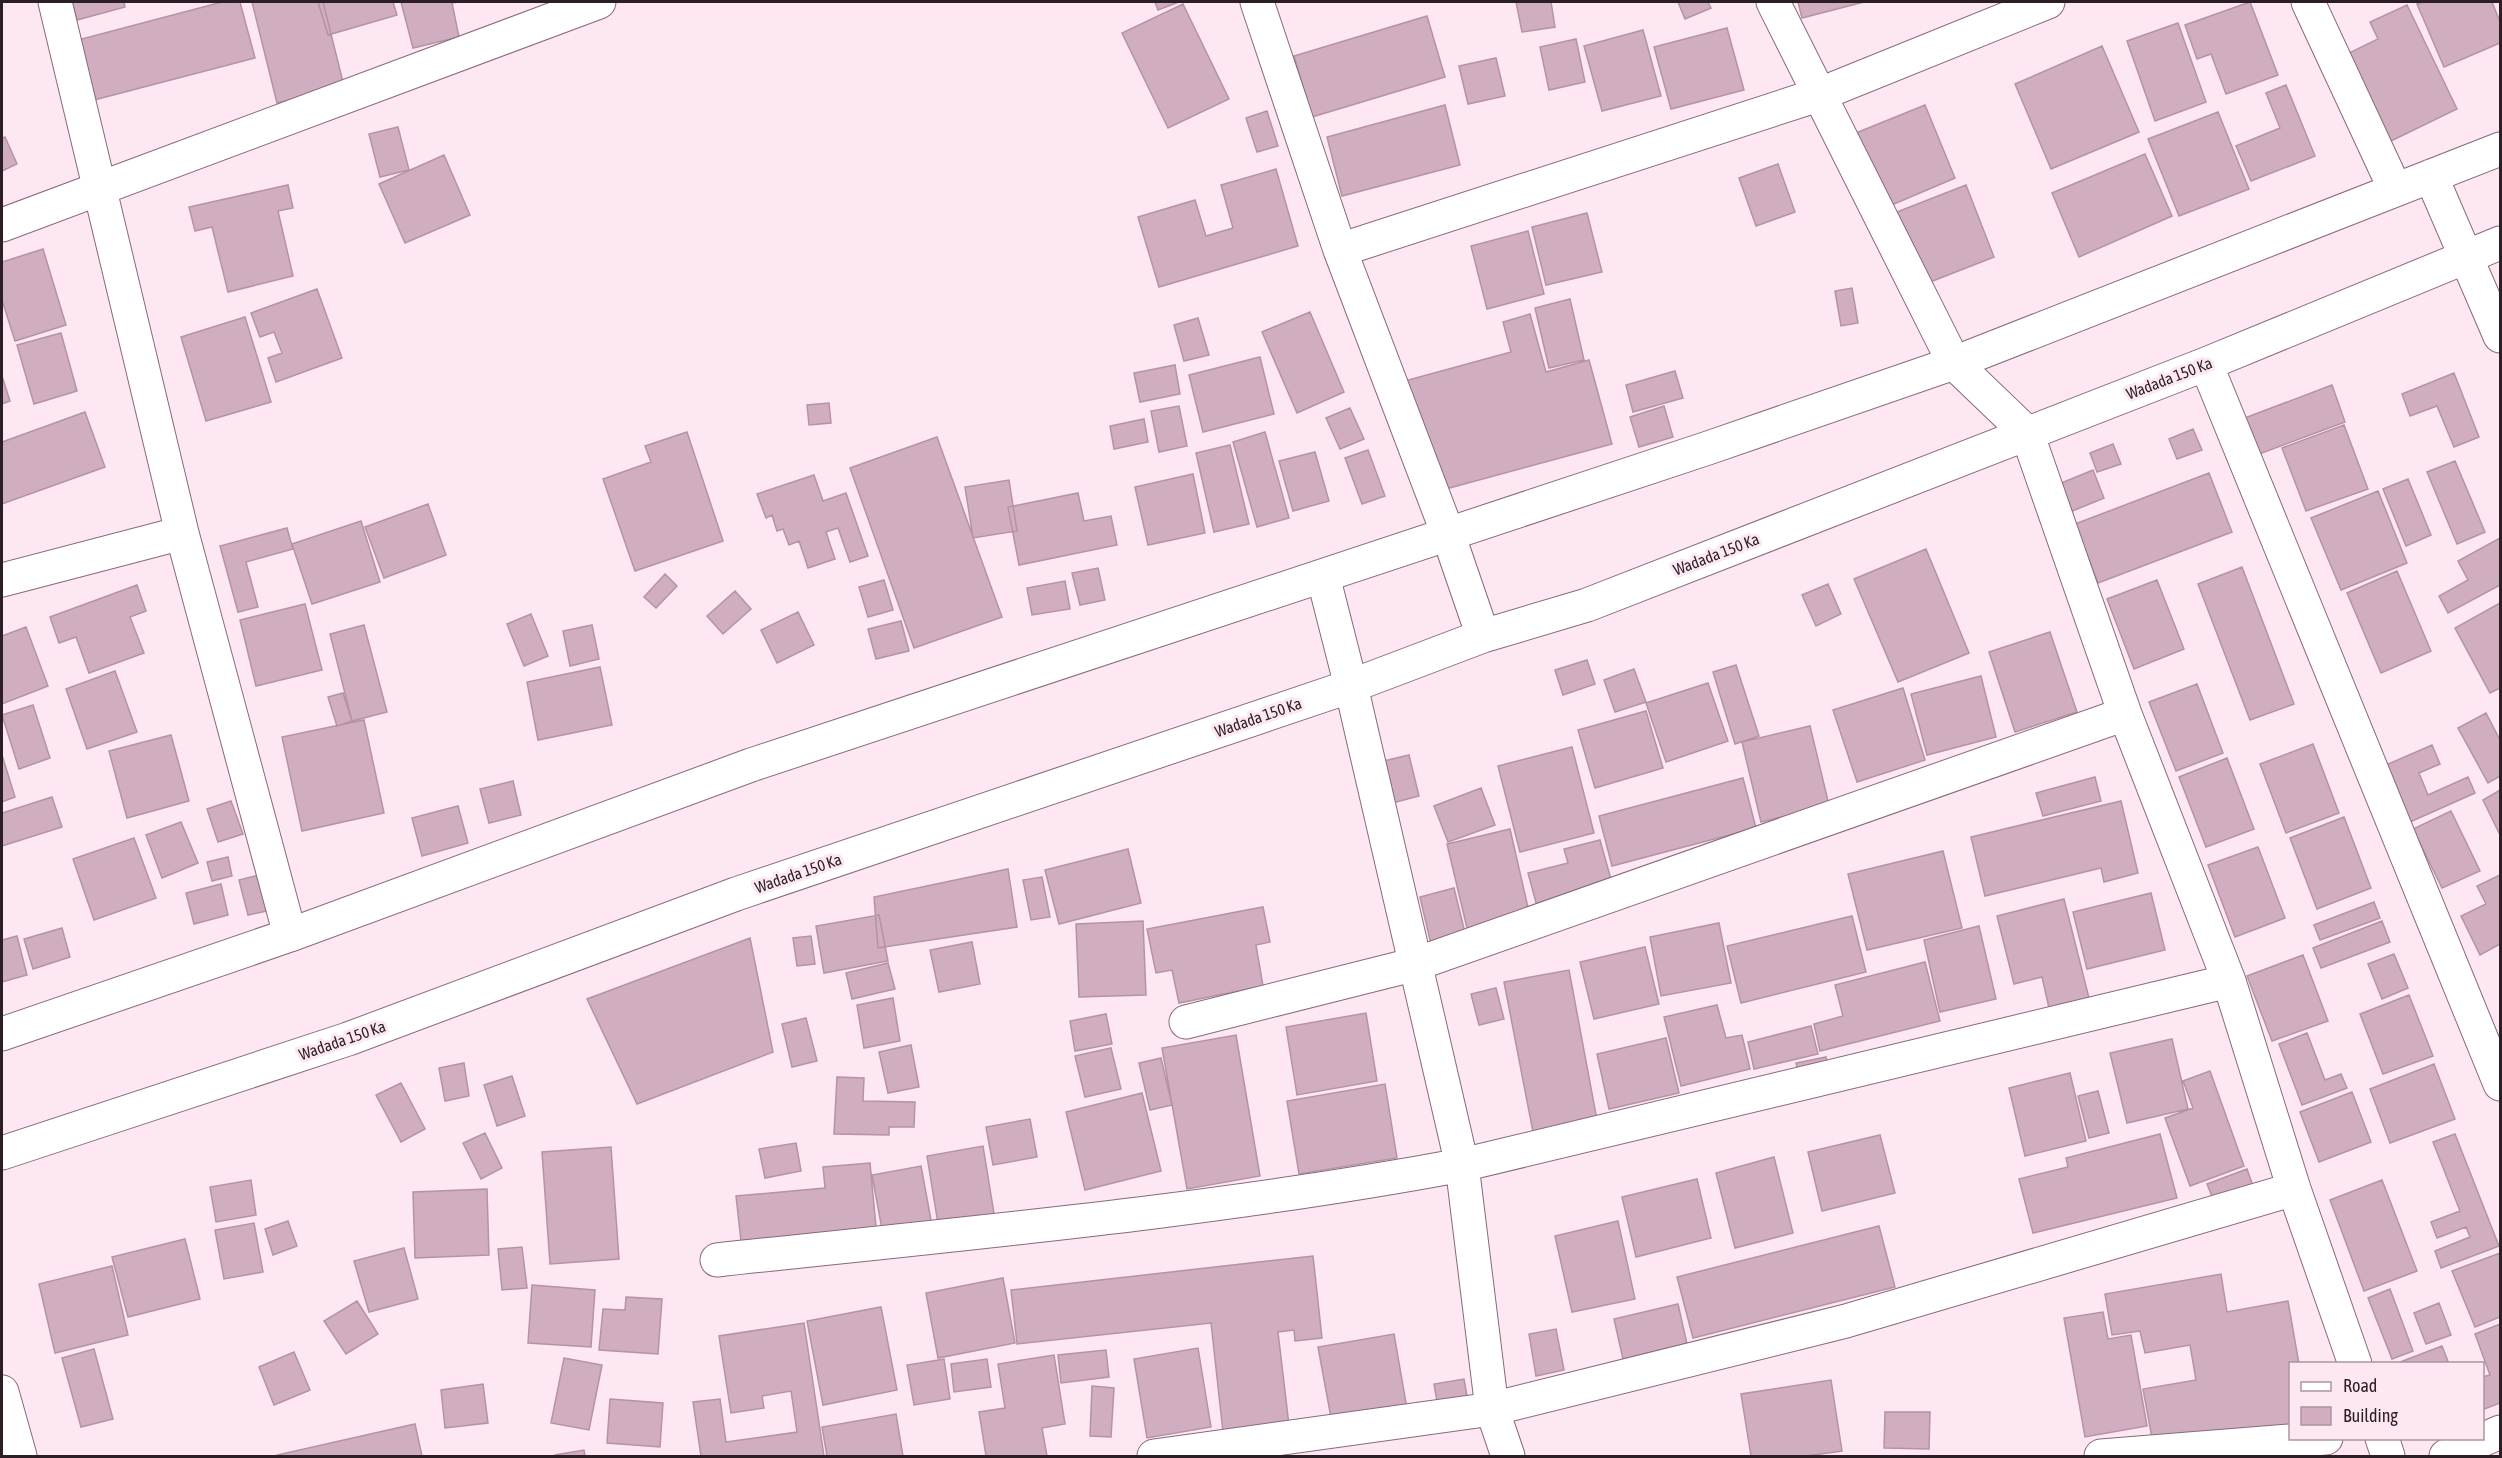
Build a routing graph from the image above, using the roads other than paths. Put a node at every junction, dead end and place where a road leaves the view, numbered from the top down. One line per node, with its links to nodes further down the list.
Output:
1 (55, 2): 10 (street)
2 (599, 2): 10 (street)
3 (1773, 2): 7 (street)
4 (2048, 2): 7 (street)
5 (2308, 2): 11 (street)
6 (1264, 3): 14 (street)
7 (1818, 95): 14 (street); 17 (street)
8 (2500, 149): 9 (street)
9 (2431, 176): 11 (street); 15 (street)
10 (100, 188): 12 (street); 20 (street)
11 (2395, 189): 17 (street)
12 (2, 225)
13 (2500, 243): 15 (street, Wadada 150 Ka)
14 (1340, 250): 21 (street)
15 (2465, 256): 16 (street); 18 (street, Wadada 150 Ka)
16 (2500, 336)
17 (1954, 363): 19 (street); 21 (street)
18 (2206, 364): 19 (street, Wadada 150 Ka); 32 (street)
19 (2027, 433): 24 (street, Wadada 150 Ka); 26 (street)
20 (182, 533): 23 (street); 27 (street)
21 (1448, 534): 22 (street); 24 (street)
22 (1323, 576): 25 (street); 27 (street)
23 (2, 580)
24 (1483, 636): 25 (street, Wadada 150 Ka)
25 (1351, 686): 28 (street); 33 (street, Wadada 150 Ka)
26 (2125, 714): 28 (street); 29 (street)
27 (290, 934): 31 (street)
28 (1416, 964): 30 (street); 34 (street)
29 (2229, 981): 34 (street); 35 (street)
30 (1186, 1022)
31 (2, 1034)
32 (2500, 1084)
33 (2, 1153)
34 (1462, 1165): 36 (street); 39 (street)
35 (2294, 1189): 37 (street); 39 (street)
36 (717, 1260)
37 (2354, 1362)
38 (2, 1392): 45 (street)
39 (1492, 1409): 46 (street); 47 (street)
40 (2500, 1432): 41 (street)
41 (2484, 1439)
42 (2301, 1440): 48 (street)
43 (2383, 1440): 49 (street)
44 (2482, 1440): 50 (street)
45 (20, 1456)
46 (1154, 1456)
47 (1508, 1456)
48 (2101, 1456)
49 (2388, 1456)
50 (2446, 1456)

